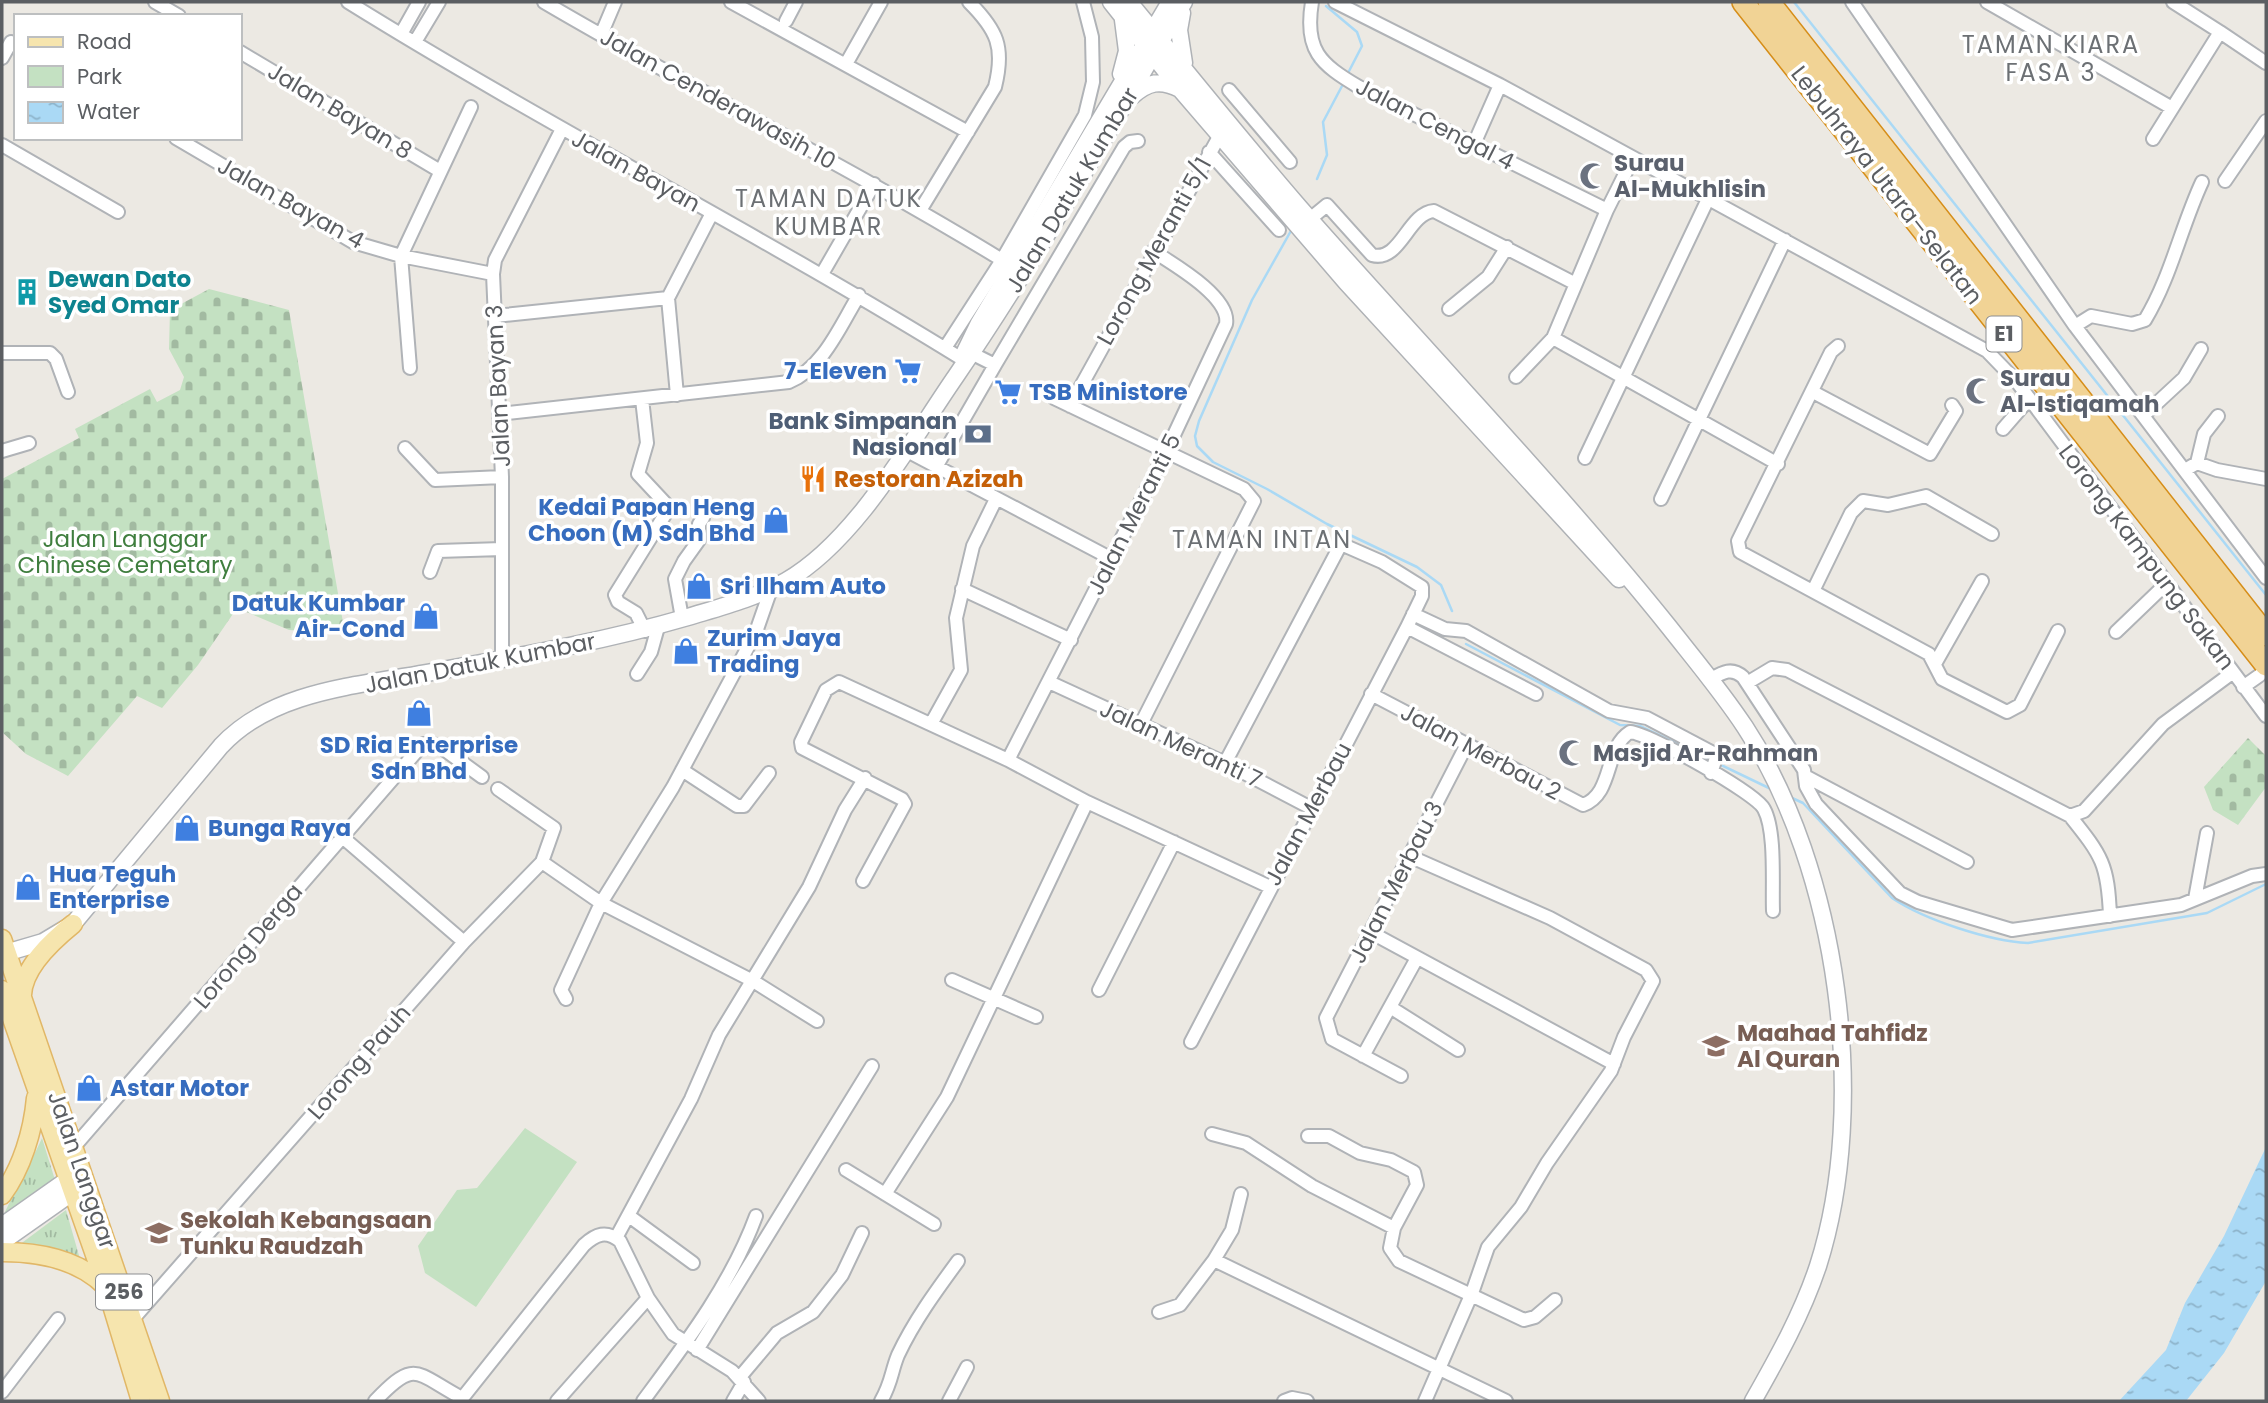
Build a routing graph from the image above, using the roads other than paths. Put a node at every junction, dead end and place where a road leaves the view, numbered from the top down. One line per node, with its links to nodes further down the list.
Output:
1 (155, 2): 23 (street)
2 (348, 2): 26 (street, Jalan Bayan)
3 (419, 2): 26 (street)
4 (439, 2): 29 (street)
5 (544, 2): 27 (street, Jalan Cenderawasih 10)
6 (615, 2): 27 (street)
7 (731, 2): 34 (street)
8 (796, 2): 24 (street)
9 (881, 2): 34 (street)
10 (969, 2): 44 (street)
11 (1083, 2): 71 (street)
12 (1170, 2): 21 (main road); 30 (main road, Jalan Datuk Kumbar)
13 (1185, 2): 30 (main road, Jalan Datuk Kumbar); 35 (main road)
14 (1312, 2): 50 (street, Jalan Cengal 4)
15 (1335, 2): 36 (street, Lorong Kampung Sakan)
16 (1743, 2): 141 (highway, Lebuhraya Utara–Selatan / E1)
17 (1769, 2): 137 (highway, Lebuhraya Utara–Selatan / E1)
18 (1852, 2): 81 (street)
19 (2173, 2): 22 (street)
20 (1989, 4): 41 (street)
21 (1123, 5): 30 (main road); 39 (main road)
22 (2188, 6): 25 (street)
23 (176, 14)
24 (786, 21)
25 (2220, 32): 33 (street); 41 (street)
26 (401, 34): 29 (street, Jalan Bayan)
27 (601, 36): 59 (street, Jalan Cenderawasih 10)
28 (10, 41): 32 (street)
29 (415, 42): 43 (street, Jalan Bayan)
30 (1153, 43): 35 (main road); 37 (main road); 39 (main road, Jalan Datuk Kumbar)
31 (242, 53): 56 (street, Jalan Bayan 8)
32 (2, 58)
33 (2266, 63)
34 (846, 64): 44 (street)
35 (1192, 77): 53 (main road)
36 (1500, 85): 50 (street); 54 (street, Lorong Kampung Sakan)
37 (1180, 89): 39 (main road); 45 (main road)
38 (1229, 90): 49 (street)
39 (1118, 101): 75 (main road, Jalan Datuk Kumbar); 87 (main road, Jalan Datuk Kumbar)
40 (471, 107): 56 (street)
41 (2172, 108): 46 (street)
42 (2266, 121): 57 (street)
43 (562, 129): 64 (street, Jalan Bayan); 72 (street, Jalan Bayan 3)
44 (968, 132): 61 (street)
45 (1220, 135): 52 (street, Lorong Meranti 5/1); 132 (main road)
46 (2153, 139)
47 (179, 140): 70 (street, Jalan Bayan 4)
48 (1138, 141): 78 (street)
49 (1275, 144): 53 (street); 55 (street)
50 (1474, 144): 62 (street, Jalan Cengal 4)
51 (2, 145): 63 (street)
52 (1209, 152): 66 (street); 69 (street, Lorong Meranti 5/1)
53 (1258, 158): 65 (main road)
54 (1633, 158): 60 (street, Lorong Kampung Sakan); 62 (street)
55 (1290, 162)
56 (440, 171): 70 (street)
57 (2225, 181)
58 (2202, 182): 81 (street)
59 (874, 184): 61 (street, Jalan Cenderawasih 10); 73 (street)
60 (1708, 199): 67 (street, Lorong Kampung Sakan); 91 (street)
61 (920, 209): 71 (street, Jalan Cenderawasih 10)
62 (1607, 210): 74 (street)
63 (118, 212)
64 (712, 213): 73 (street, Jalan Bayan); 77 (street)
65 (1310, 219): 68 (street); 132 (main road)
66 (1279, 230)
67 (1785, 240): 97 (street, Lorong Kampung Sakan); 103 (street)
68 (1507, 247): 74 (street); 79 (street)
69 (1153, 251): 99 (street, Lorong Meranti 5/1); 109 (street, Jalan Meranti 5)
70 (401, 256): 72 (street, Jalan Bayan 4); 89 (street)
71 (1002, 260): 84 (street)
72 (493, 274): 80 (street, Jalan Bayan 3)
73 (822, 274): 76 (street, Jalan Bayan)
74 (1574, 283): 82 (street)
75 (1009, 294): 78 (street); 87 (main road, Jalan Datuk Kumbar)
76 (859, 295): 84 (street, Jalan Bayan); 94 (street)
77 (668, 298): 80 (street); 94 (street)
78 (1030, 307): 88 (street)
79 (1449, 309)
80 (495, 316): 100 (street, Jalan Bayan 3)
81 (2075, 326): 101 (street)
82 (1553, 338): 90 (street); 91 (street)
83 (1838, 346): 93 (street)
84 (945, 348): 87 (street, Jalan Bayan)
85 (2201, 349): 101 (street)
86 (2, 353): 92 (street)
87 (967, 356): 88 (street, Jalan Bayan); 108 (main road, Jalan Datuk Kumbar)
88 (995, 365): 113 (street)
89 (410, 368)
90 (1516, 377)
91 (1624, 379): 103 (street); 110 (street)
92 (68, 392)
93 (1813, 392): 98 (street); 112 (street)
94 (677, 395): 96 (street)
95 (1054, 398): 99 (street)
96 (642, 399): 100 (street); 134 (street)
97 (2029, 399): 104 (street); 126 (street, Lorong Kampung Sakan)
98 (1952, 405)
99 (1070, 406): 109 (street)
100 (499, 414): 115 (street, Jalan Bayan 3)
101 (2144, 415): 114 (street)
102 (2218, 416): 111 (street)
103 (1700, 419): 112 (street); 118 (street)
104 (2003, 429)
105 (29, 443): 107 (street)
106 (405, 448): 115 (street)
107 (2, 451)
108 (909, 452): 113 (street); 127 (main road, Jalan Datuk Kumbar)
109 (1166, 452): 122 (street, Jalan Meranti 5); 152 (street)
110 (1585, 458)
111 (2197, 463): 114 (street); 116 (street)
112 (1778, 464): 129 (street)
113 (936, 467): 117 (street)
114 (2185, 470): 124 (street)
115 (502, 477): 121 (street, Jalan Bayan 3)
116 (2266, 479)
117 (996, 499): 122 (street); 128 (street)
118 (1661, 499)
119 (703, 518): 131 (street)
120 (1992, 534): 129 (street)
121 (502, 549): 123 (street); 139 (street, Jalan Bayan 3)
122 (1112, 559): 138 (street, Jalan Meranti 5)
123 (430, 572)
124 (2266, 578)
125 (1982, 581): 140 (street)
126 (2166, 583): 136 (street); 142 (street, Lorong Kampung Sakan)
127 (771, 589): 131 (main road, Jalan Datuk Kumbar); 157 (street)
128 (962, 589): 138 (street); 151 (street)
129 (1813, 591): 140 (street)
130 (1413, 614): 133 (street, Jalan Merbau); 155 (street, Jalan Merbau); 156 (street)
131 (682, 618): 134 (main road, Jalan Datuk Kumbar)
132 (1666, 624): 144 (main road)
133 (1407, 627): 148 (street, Jalan Merbau); 149 (street)
134 (652, 629): 139 (main road, Jalan Datuk Kumbar); 143 (street)
135 (2058, 631): 140 (street)
136 (2116, 632)
137 (2266, 635)
138 (1071, 640): 145 (street, Jalan Meranti 5)
139 (502, 659): 179 (main road, Jalan Datuk Kumbar)
140 (1936, 662)
141 (2263, 670): 147 (street)
142 (2232, 673): 147 (street, Lorong Kampung Sakan); 165 (street)
143 (637, 674)
144 (1711, 679): 146 (street); 247 (main road)
145 (1049, 682): 152 (street, Jalan Meranti 7); 154 (street, Jalan Meranti 5)
146 (1747, 683): 160 (street); 165 (street)
147 (2243, 687): 150 (street, Lorong Kampung Sakan)
148 (1371, 694): 153 (street, Jalan Merbau 2); 164 (street, Jalan Merbau)
149 (1536, 694)
150 (2266, 716)
151 (931, 724): 154 (street); 161 (street)
152 (1141, 724): 155 (street, Jalan Meranti 7)
153 (1466, 746): 156 (street, Jalan Merbau 2); 169 (street, Jalan Merbau 3)
154 (1008, 760): 163 (street)
155 (1225, 763): 164 (street, Jalan Meranti 7)
156 (1714, 767): 177 (street)
157 (682, 770): 158 (street); 176 (street)
158 (769, 773)
159 (482, 777): 167 (street, Lorong Derga)
160 (1807, 777): 171 (street); 178 (street)
161 (865, 778): 173 (street); 185 (street)
162 (498, 789): 170 (street)
163 (1087, 802): 168 (street); 189 (street)
164 (1311, 808): 174 (street, Jalan Merbau)
165 (2070, 816): 178 (street)
166 (2207, 833): 175 (street)
167 (340, 835): 181 (street); 203 (street, Lorong Derga)
168 (1174, 842): 174 (street); 187 (street)
169 (1409, 856): 180 (street, Jalan Merbau 3); 197 (street)
170 (542, 862): 176 (street); 181 (street, Lorong Pauh)
171 (1967, 862)
172 (2266, 874): 175 (street)
173 (863, 881)
174 (1270, 887): 194 (street, Jalan Merbau)
175 (2195, 899): 178 (street)
176 (601, 903): 185 (street); 190 (street)
177 (1773, 911)
178 (2110, 915)
179 (73, 924): 182 (main road, Jalan Datuk Kumbar); 188 (main road)
180 (1370, 932): 183 (street); 196 (street, Jalan Merbau 3)
181 (464, 942): 227 (street, Lorong Pauh)
182 (3, 948): 188 (main road, Jalan Langgar / 256)
183 (1418, 958): 191 (street); 197 (street)
184 (952, 980): 189 (street)
185 (753, 981): 193 (street); 209 (street)
186 (2, 990): 200 (main road, Jalan Langgar / 256)
187 (1099, 990)
188 (22, 995): 203 (main road, Jalan Langgar / 256)
189 (993, 998): 192 (street); 206 (street)
190 (566, 999)
191 (1390, 1007): 195 (street); 196 (street)
192 (1036, 1017)
193 (817, 1021)
194 (1191, 1042)
195 (1458, 1050)
196 (1363, 1056): 199 (street)
197 (1614, 1064): 222 (street)
198 (872, 1066): 228 (street)
199 (1401, 1076)
200 (36, 1089): 205 (main road, Jalan Langgar / 256); 208 (main road)
201 (1212, 1134): 213 (street)
202 (1307, 1136): 213 (street)
203 (73, 1147): 205 (main road, Jalan Langgar / 256)
204 (846, 1170): 206 (street)
205 (76, 1181): 212 (main road); 216 (main road); 221 (main road, Jalan Langgar / 256); 227 (main road, Jalan Langgar / 256)
206 (885, 1194): 211 (street)
207 (1241, 1194): 218 (street)
208 (2, 1195)
209 (629, 1216): 215 (street); 220 (street)
210 (756, 1216): 228 (street)
211 (934, 1224)
212 (2, 1226)
213 (1394, 1227): 222 (street)
214 (862, 1233): 231 (street)
215 (616, 1238): 223 (street); 233 (street)
216 (2, 1242)
217 (2, 1252): 221 (main road)
218 (1214, 1260): 225 (street); 230 (street)
219 (958, 1261): 241 (street)
220 (693, 1263)
221 (107, 1289): 234 (main road, Jalan Langgar / 256)
222 (1472, 1293): 224 (street); 230 (street)
223 (648, 1298): 228 (street); 237 (street)
224 (1555, 1300)
225 (1159, 1312)
226 (58, 1319): 232 (street)
227 (133, 1320): 235 (main road, Jalan Langgar / 256)
228 (691, 1347): 231 (street); 238 (street)
229 (967, 1367): 242 (street)
230 (1440, 1368): 245 (street); 246 (street)
231 (742, 1380): 239 (street); 240 (street)
232 (2, 1392)
233 (461, 1400): 236 (street)
234 (141, 1401)
235 (160, 1401)
236 (375, 1401)
237 (557, 1401)
238 (643, 1401)
239 (733, 1401)
240 (759, 1401)
241 (881, 1401)
242 (949, 1401)
243 (1284, 1401): 244 (street)
244 (1307, 1401)
245 (1424, 1401)
246 (1506, 1401)
247 (1753, 1401)

